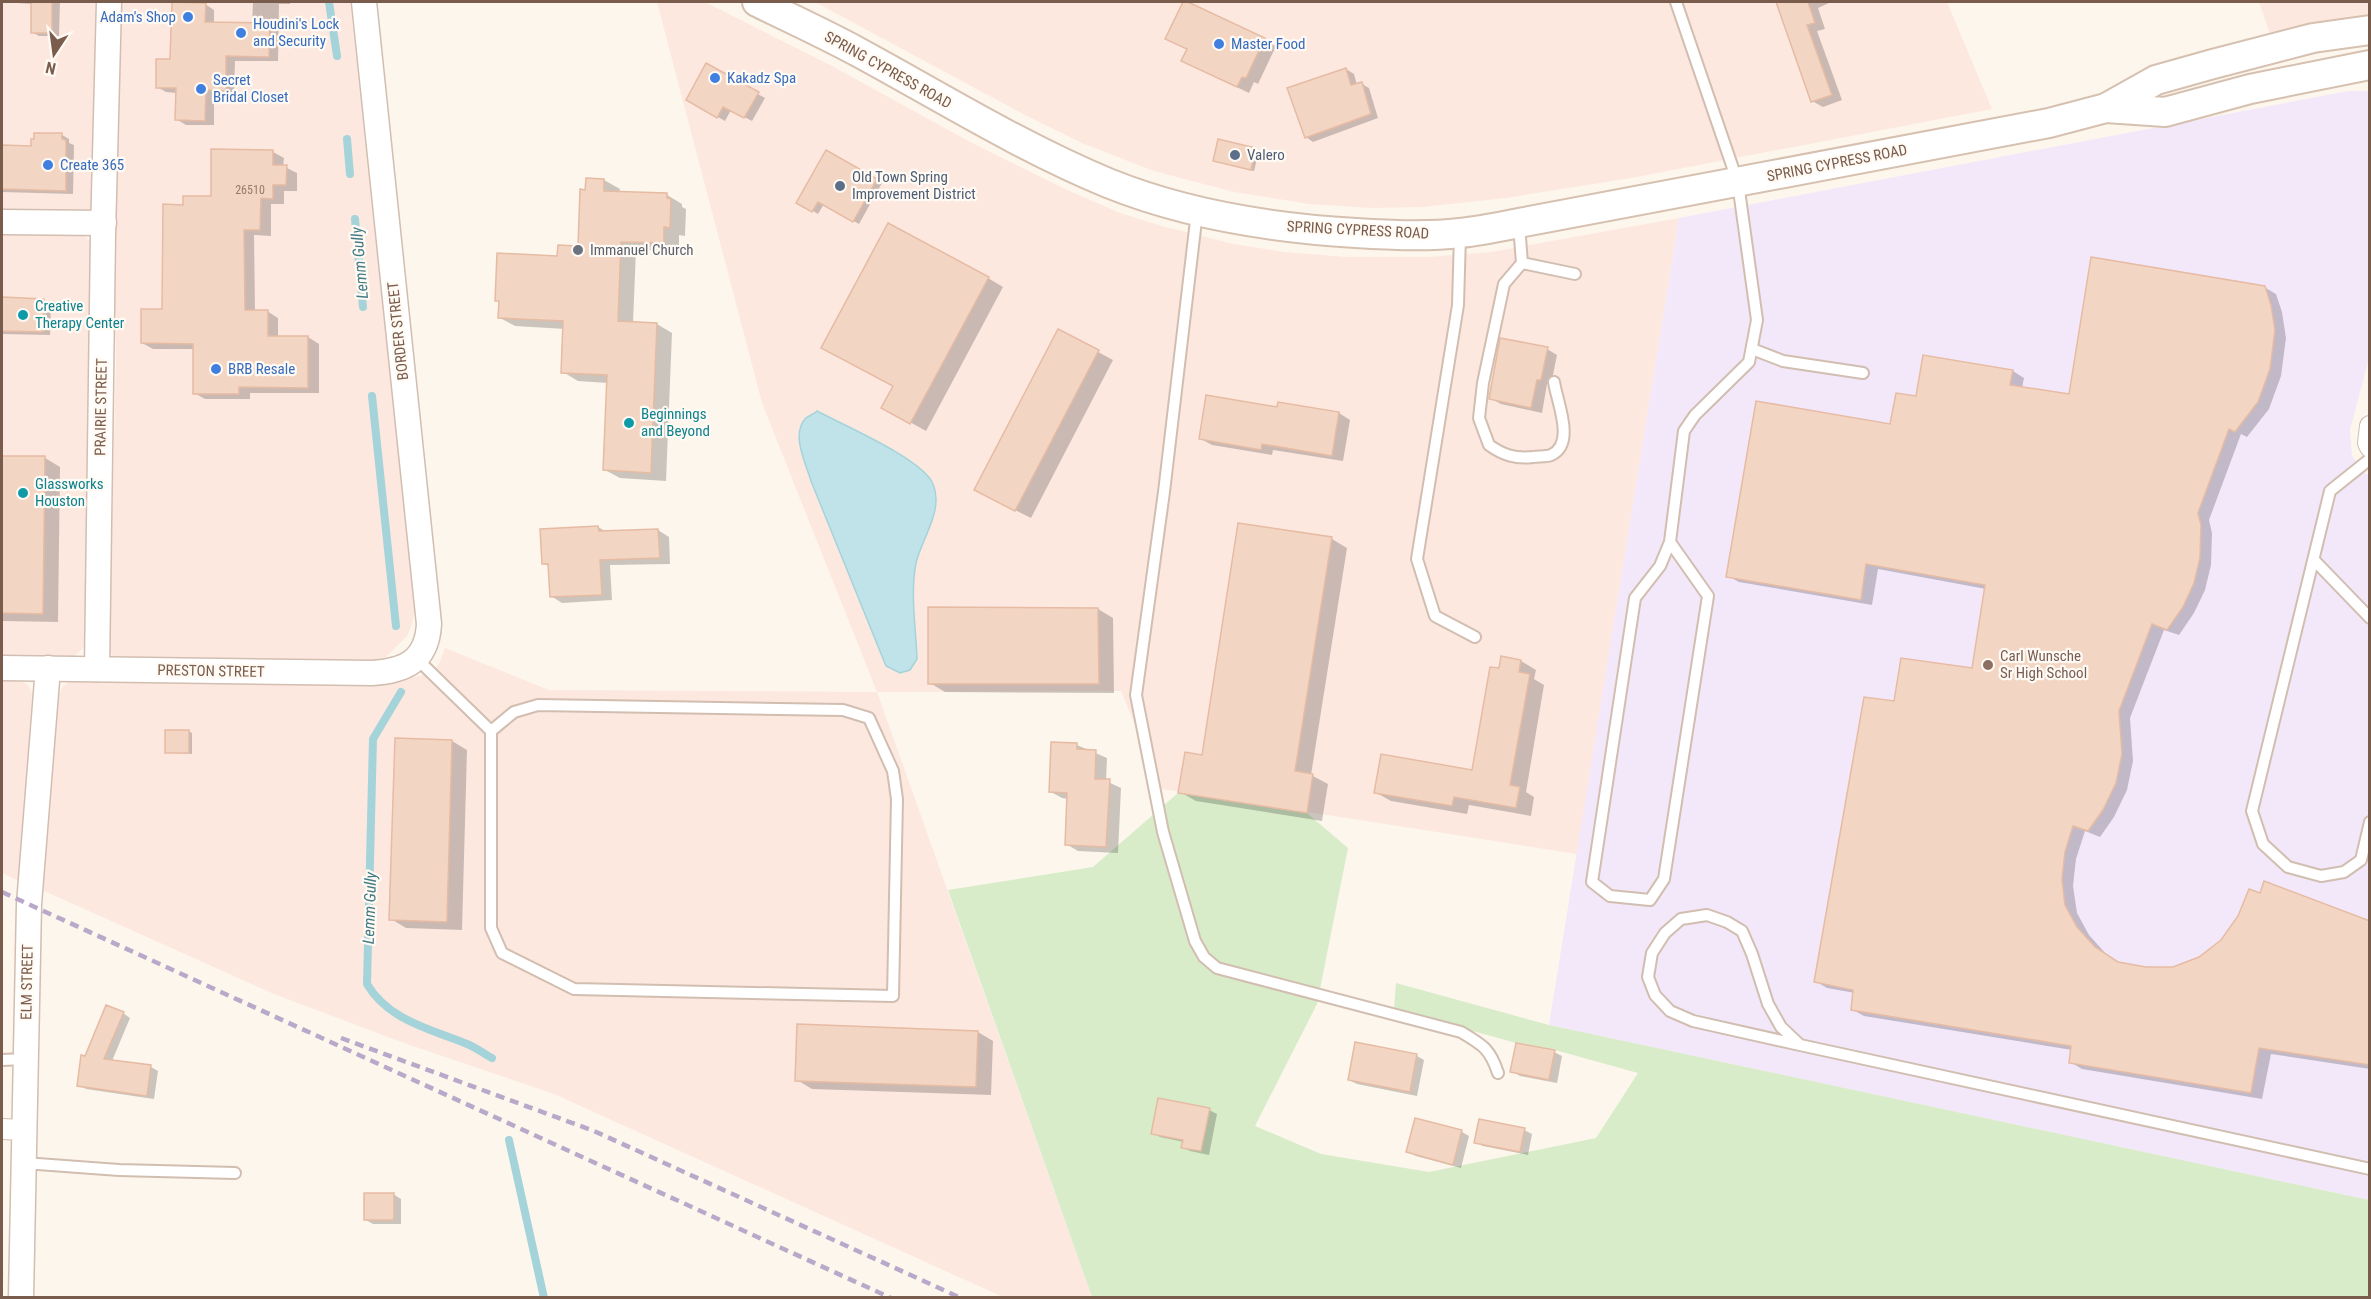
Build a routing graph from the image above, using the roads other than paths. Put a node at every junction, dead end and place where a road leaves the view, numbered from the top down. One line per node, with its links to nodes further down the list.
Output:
1 (109, 2): 11 (street, PRAIRIE STREET)
2 (364, 2): 26 (street, BORDER STREET)
3 (757, 2): 9 (main road, SPRING CYPRESS ROAD)
4 (1676, 2): 8 (lane)
5 (2370, 30): 7 (main road, SPRING CYPRESS ROAD)
6 (2366, 68): 7 (main road, SPRING CYPRESS ROAD)
7 (2106, 108): 8 (main road, SPRING CYPRESS ROAD)
8 (1738, 183): 12 (main road, SPRING CYPRESS ROAD); 16 (lane)
9 (1197, 212): 13 (main road, SPRING CYPRESS ROAD); 34 (lane)
10 (2, 222): 11 (street)
11 (104, 223): 29 (street, PRAIRIE STREET)
12 (1519, 224): 13 (main road, SPRING CYPRESS ROAD); 14 (lane)
13 (1460, 233): 25 (lane)
14 (1522, 263): 15 (lane); 18 (lane)
15 (1575, 274)
16 (1752, 349): 17 (lane); 22 (lane)
17 (1863, 373)
18 (1554, 382)
19 (2370, 426): 20 (street)
20 (2370, 447)
21 (2370, 459): 23 (lane)
22 (1670, 542): 22 (lane)
23 (2314, 560): 24 (lane); 31 (lane)
24 (2370, 618)
25 (1475, 637)
26 (417, 659): 29 (street, PRESTON STREET); 30 (lane)
27 (2, 668): 28 (street, PRESTON STREET)
28 (48, 668): 29 (street, PRESTON STREET); 33 (street, ELM STREET)
29 (97, 669)
30 (491, 731): 30 (lane)
31 (2370, 822)
32 (1800, 1045): 32 (lane); 37 (lane)
33 (13, 1060): 35 (street, ELM STREET)
34 (1498, 1074)
35 (13, 1130): 36 (street, ELM STREET)
36 (24, 1163): 38 (lane); 39 (street, ELM STREET)
37 (2370, 1169)
38 (235, 1173)
39 (21, 1298)

